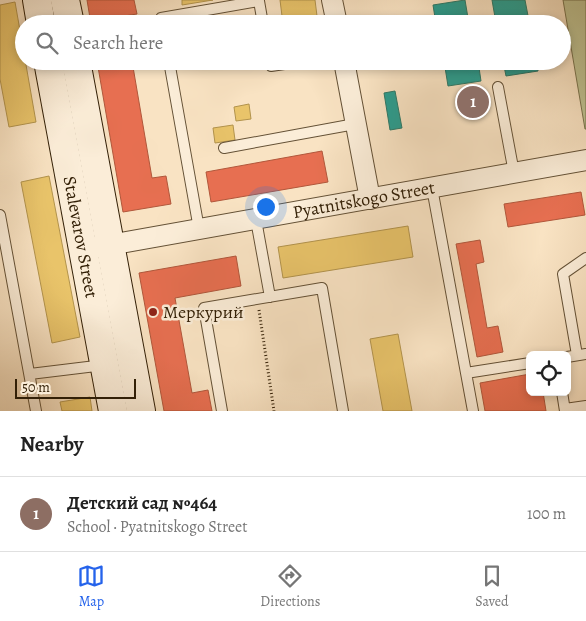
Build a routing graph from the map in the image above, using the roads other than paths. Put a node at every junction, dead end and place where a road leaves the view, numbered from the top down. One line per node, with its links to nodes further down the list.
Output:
1 (37, 0): 4 (street)
2 (65, 0): 5 (street)
3 (332, 0): 8 (street)
4 (40, 15)
5 (68, 15)
6 (179, 15): 7 (lane)
7 (261, 15)
8 (334, 15)
9 (50, 70): 24 (street, Stalevarov Street)
10 (78, 70): 23 (street, Stalevarov Street)
11 (171, 70): 22 (lane)
12 (346, 70): 14 (street)
13 (498, 87): 17 (lane)
14 (356, 124): 15 (lane); 19 (street)
15 (224, 148)
16 (586, 160): 17 (street, Pyatnitskogo Street)
17 (514, 174): 18 (street, Pyatnitskogo Street)
18 (432, 188): 19 (street, Pyatnitskogo Street); 31 (lane)
19 (370, 199): 21 (street, Pyatnitskogo Street)
20 (0, 215): 30 (lane)
21 (256, 220): 22 (street, Pyatnitskogo Street); 26 (lane)
22 (200, 230): 23 (street, Pyatnitskogo Street)
23 (110, 245): 24 (street, Pyatnitskogo Street); 37 (street, Stalevarov Street)
24 (83, 250): 29 (street, Stalevarov Street)
25 (586, 258): 27 (lane)
26 (270, 297): 38 (lane); 39 (lane)
27 (577, 355)
28 (526, 364): 31 (lane)
29 (104, 365): 30 (lane); 36 (street, Stalevarov Street)
30 (30, 374): 35 (lane)
31 (466, 374): 40 (lane)
32 (563, 396): 34 (lane)
33 (586, 406): 34 (lane)
34 (565, 410)
35 (36, 411)
36 (113, 411)
37 (141, 411)
38 (222, 411)
39 (343, 411)
40 (473, 411)

